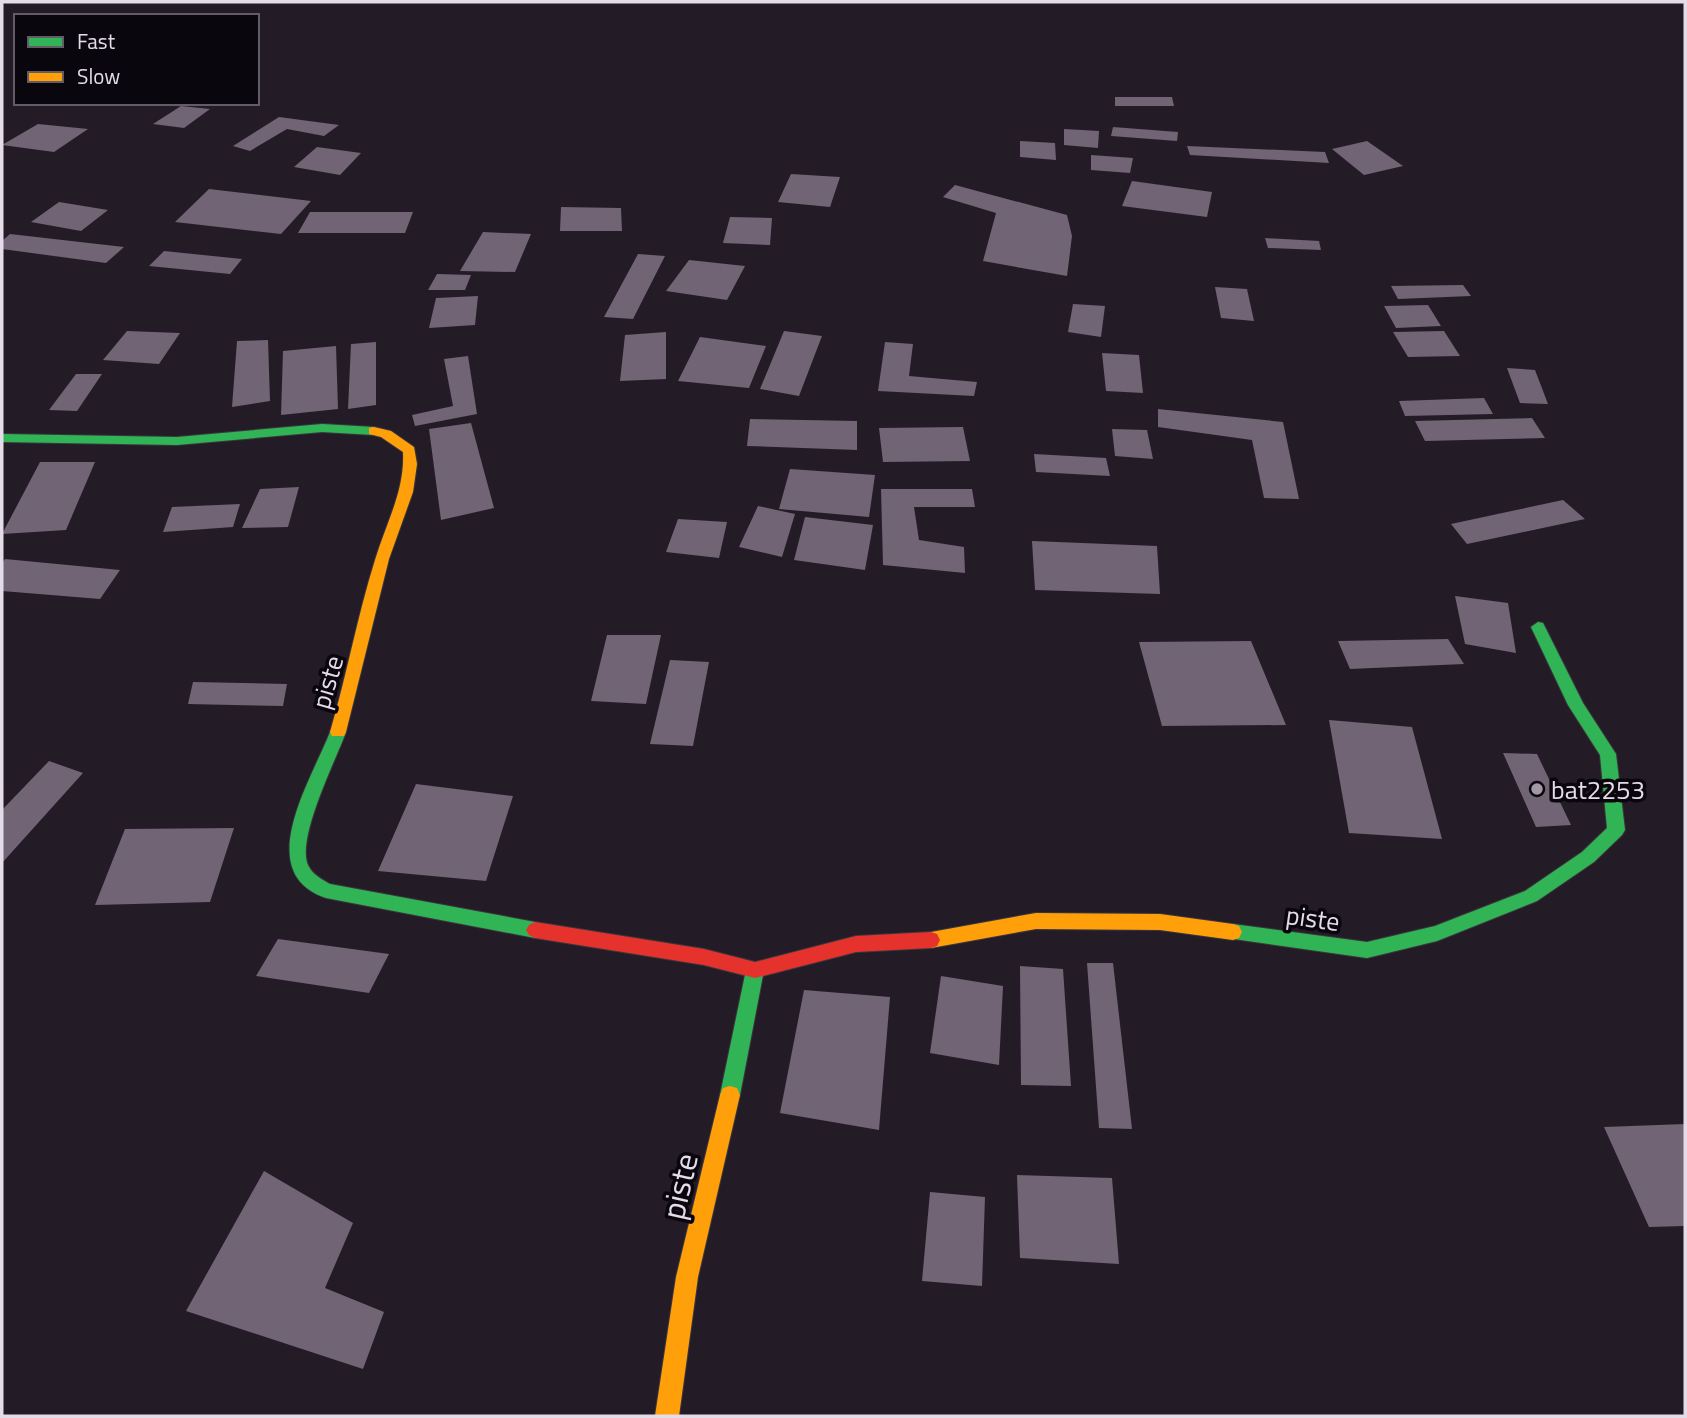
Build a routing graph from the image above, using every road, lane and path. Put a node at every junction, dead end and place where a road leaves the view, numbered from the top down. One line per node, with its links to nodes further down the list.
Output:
1 (2, 438): 3 (street, piste)
2 (1538, 627): 3 (street, piste)
3 (755, 970): 4 (street, piste)
4 (667, 1416)

